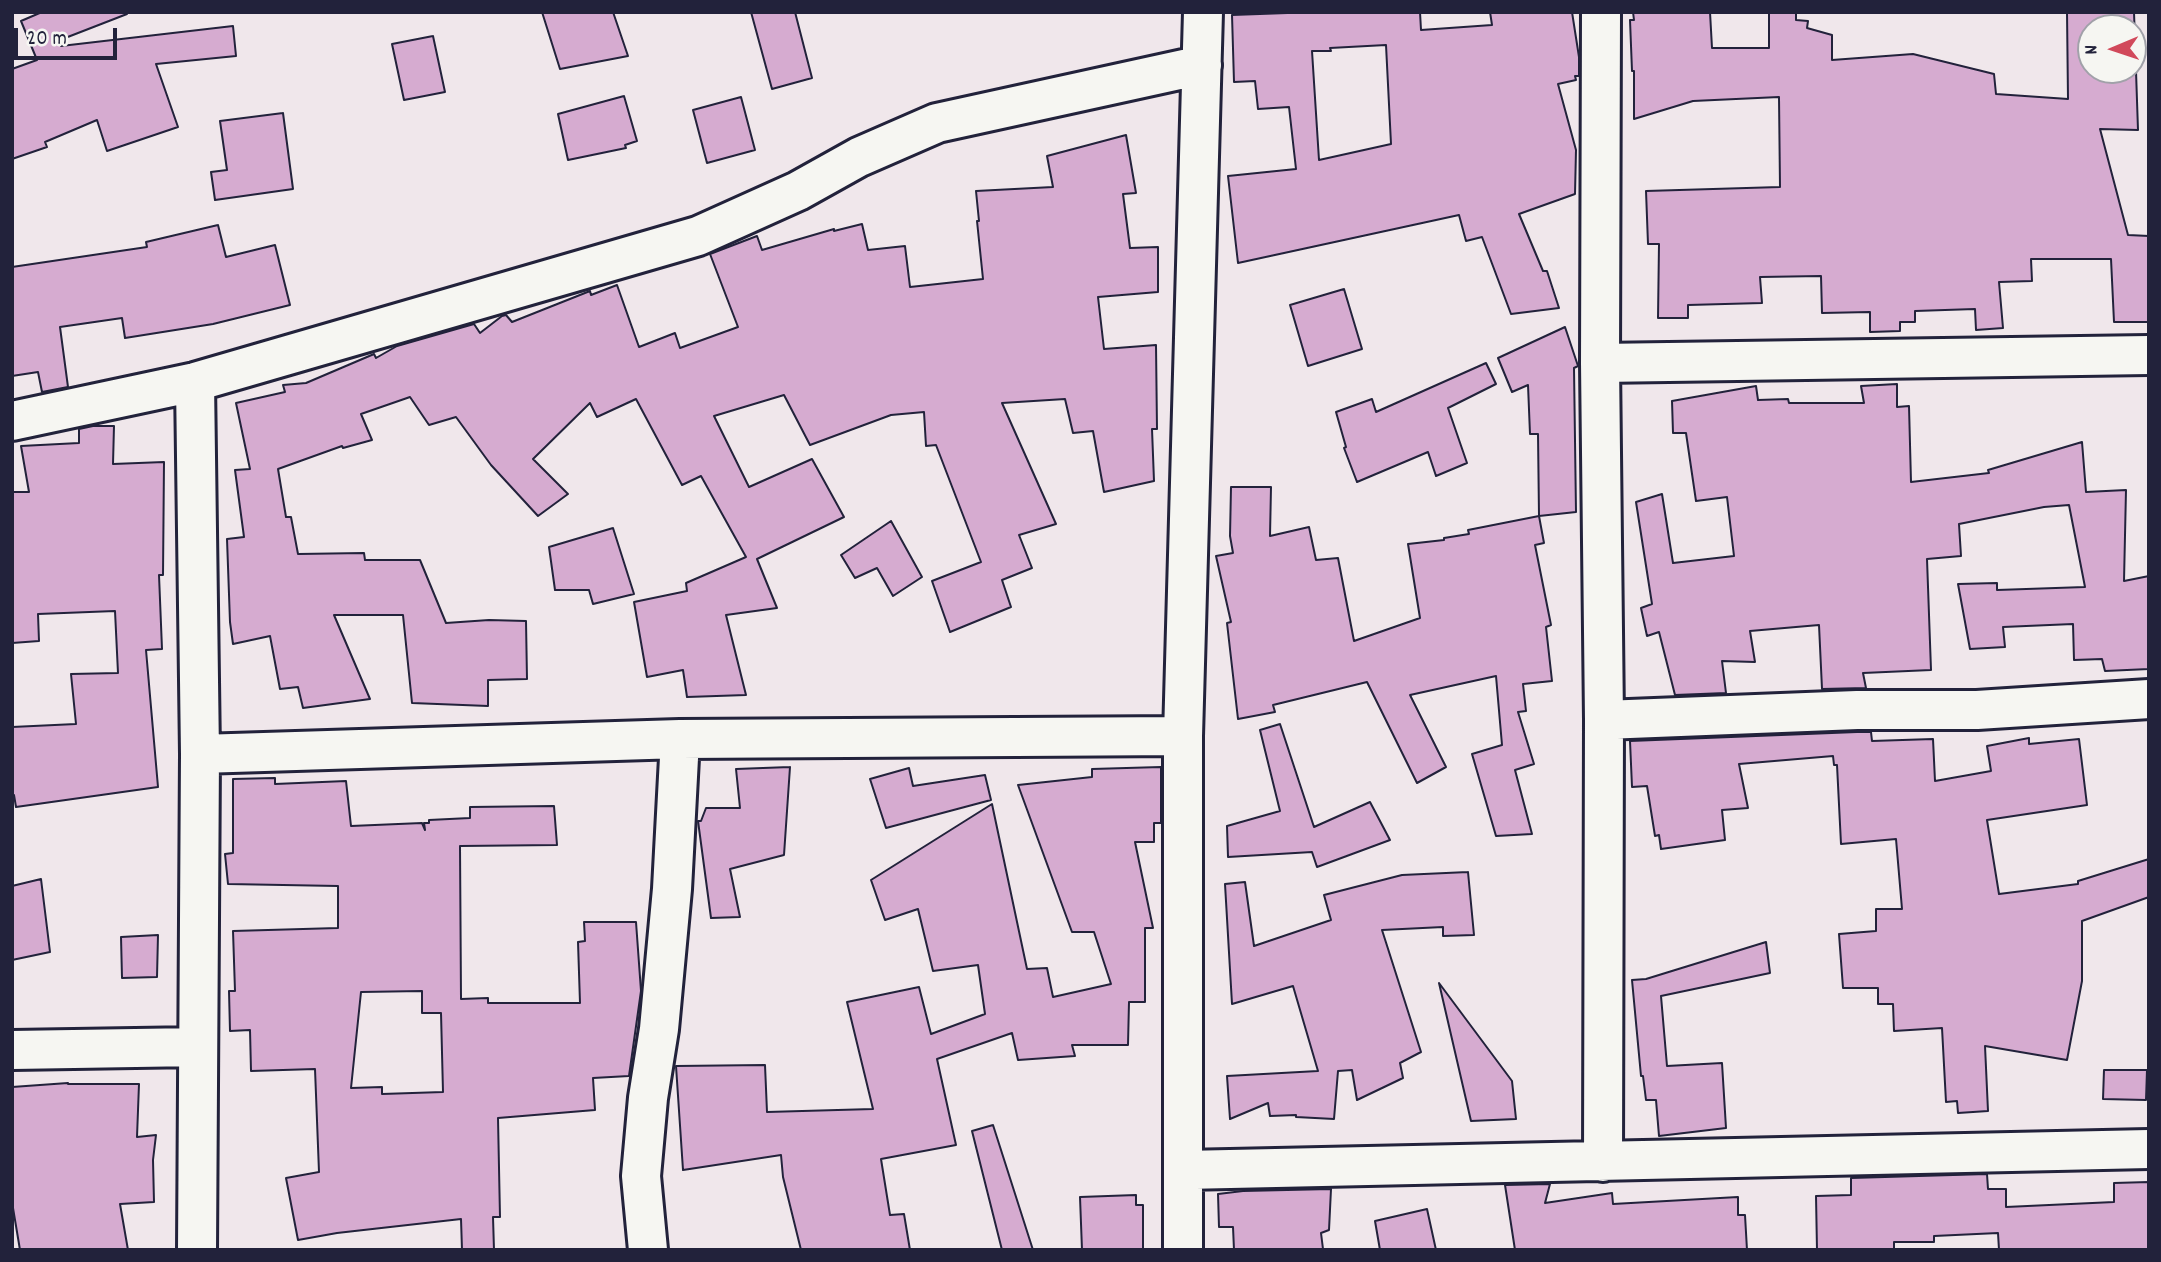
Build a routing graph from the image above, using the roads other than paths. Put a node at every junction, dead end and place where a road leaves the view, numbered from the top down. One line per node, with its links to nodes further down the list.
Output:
1 (1203, 12): 3 (street)
2 (1601, 12): 5 (street)
3 (1202, 65): 6 (street); 10 (street)
4 (2149, 355): 5 (street)
5 (1600, 363): 9 (street)
6 (195, 382): 7 (street); 12 (street)
7 (12, 421)
8 (2149, 699): 9 (street)
9 (1604, 720): 16 (street)
10 (1183, 736): 11 (street); 17 (street)
11 (680, 739): 12 (street); 19 (street)
12 (200, 754): 13 (street)
13 (197, 1047): 14 (street); 18 (street)
14 (12, 1050)
15 (2149, 1149): 16 (street)
16 (1603, 1162): 17 (street)
17 (1184, 1170): 20 (street)
18 (197, 1250)
19 (648, 1250)
20 (1183, 1250)

